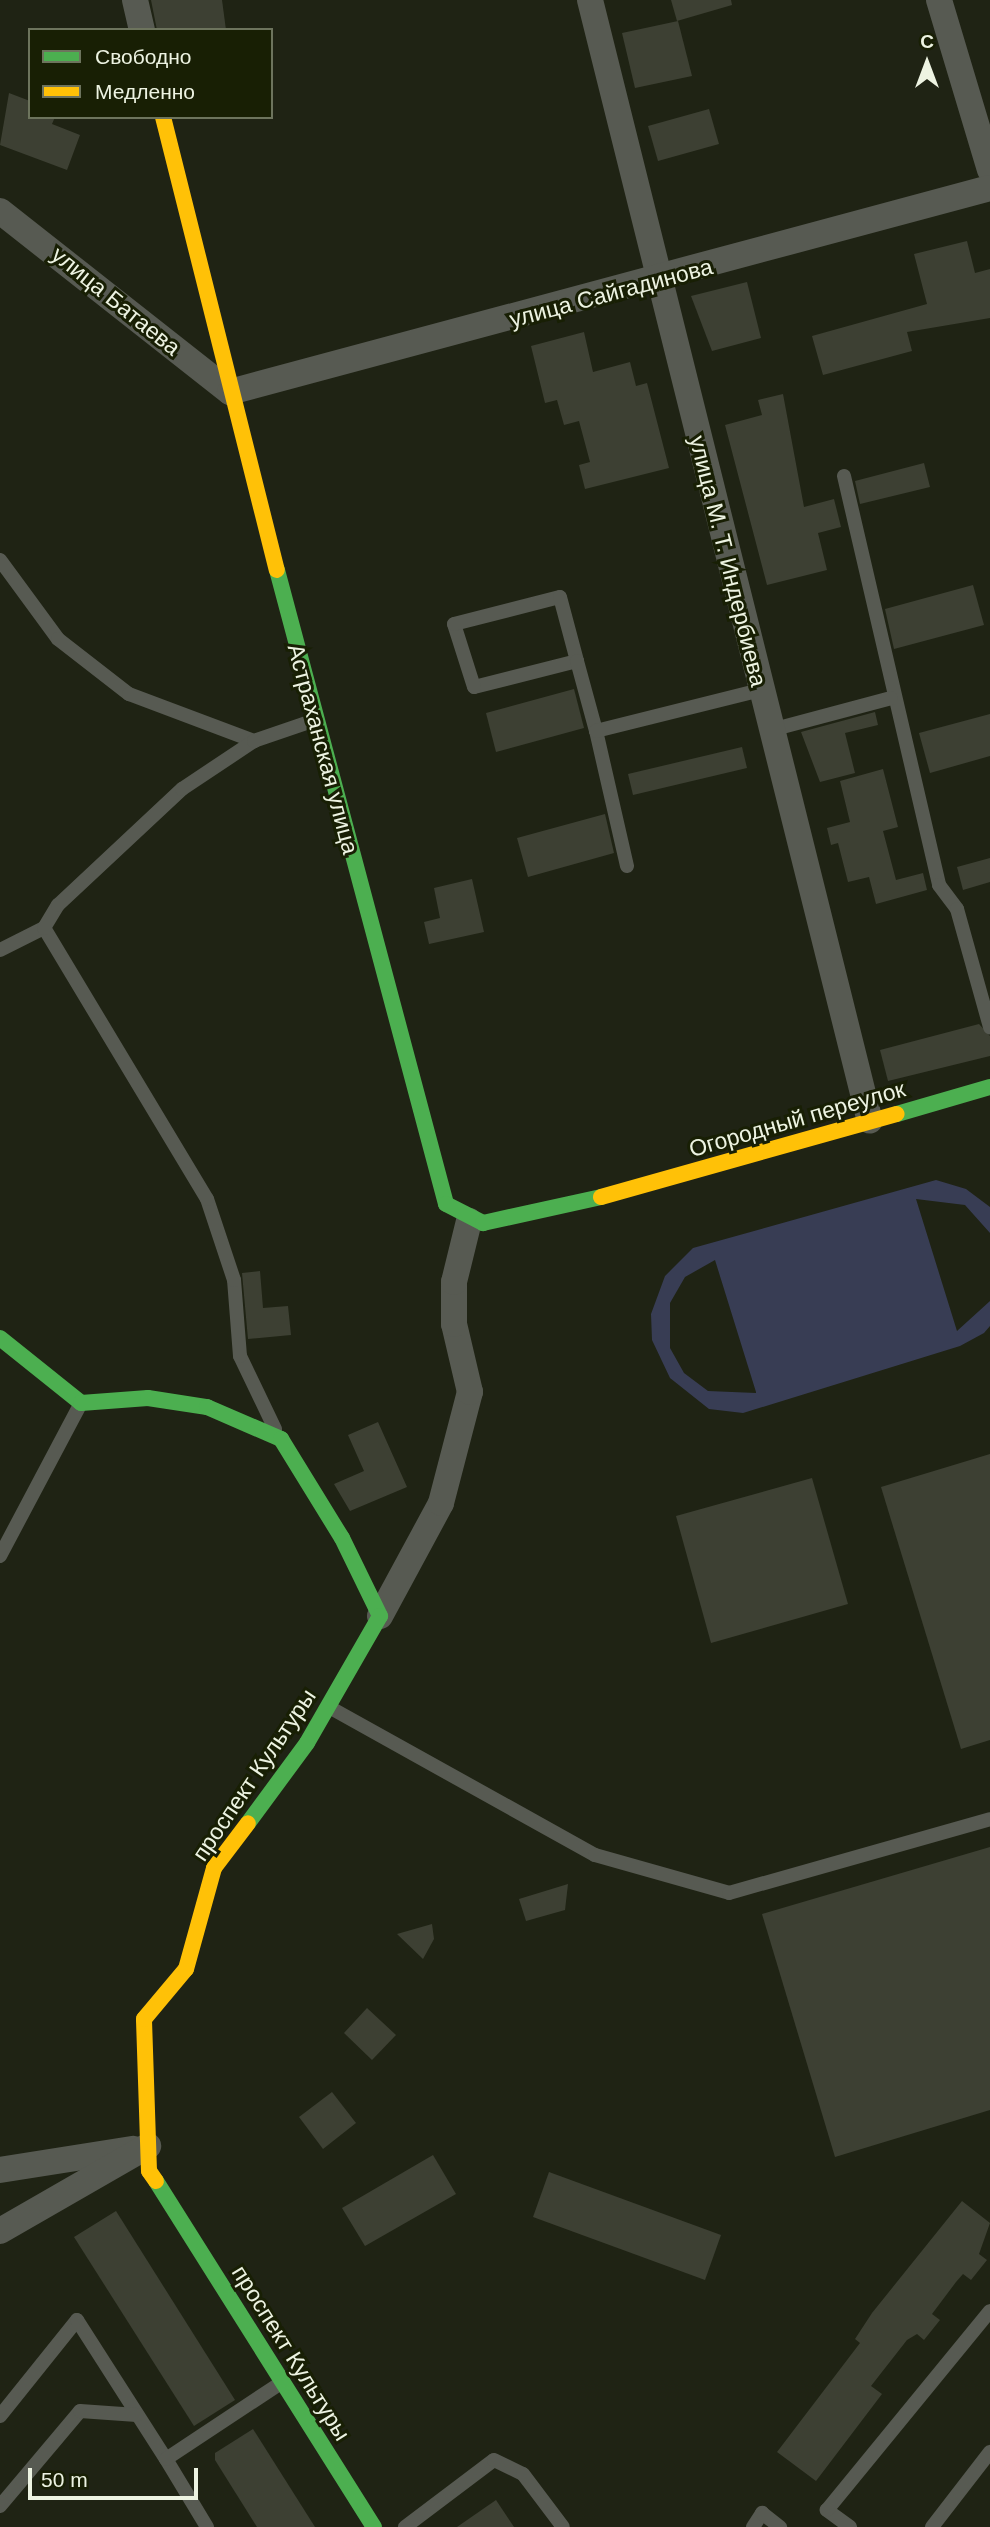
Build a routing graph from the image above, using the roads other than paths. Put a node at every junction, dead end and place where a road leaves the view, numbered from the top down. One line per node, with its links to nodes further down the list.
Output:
1 (135, 0): 4 (street)
2 (590, 0): 9 (street, улица М. Т. Индербиева)
3 (939, 0): 6 (street)
4 (142, 28)
5 (163, 119): 10 (street, Астраханская улица)
6 (990, 170)
7 (990, 188): 9 (street, улица Сайгадинова)
8 (0, 211): 10 (street, улица Батаева)
9 (657, 282): 10 (street, улица Сайгадинова); 14 (street, улица М. Т. Индербиева)
10 (230, 392): 16 (street, Астраханская улица)
11 (844, 476): 15 (lane)
12 (0, 560): 19 (lane)
13 (577, 661): 13 (lane); 18 (lane)
14 (761, 690): 17 (street, улица М. Т. Индербиева); 18 (lane)
15 (891, 698): 17 (lane); 23 (lane)
16 (315, 720): 19 (lane); 26 (street, Астраханская улица)
17 (771, 730): 25 (street, улица М. Т. Индербиева)
18 (596, 731): 20 (lane)
19 (254, 741): 21 (lane)
20 (626, 866)
21 (44, 928): 22 (lane); 29 (lane)
22 (0, 950)
23 (990, 1027)
24 (990, 1087): 25 (street, Огородный переулок)
25 (870, 1121): 26 (street, Огородный переулок)
26 (469, 1221): 31 (street)
27 (0, 1338): 28 (street)
28 (81, 1403): 29 (street); 30 (lane)
29 (281, 1440): 31 (street)
30 (0, 1556)
31 (380, 1616): 32 (street, проспект Культуры)
32 (328, 1707): 33 (lane); 34 (street, проспект Культуры)
33 (990, 1819)
34 (148, 2146): 35 (street); 36 (street); 38 (street, проспект Культуры)
35 (0, 2170)
36 (0, 2231)
37 (990, 2311): 50 (lane)
38 (282, 2382): 42 (lane); 45 (street, проспект Культуры)
39 (137, 2415): 40 (lane); 42 (lane); 43 (lane)
40 (0, 2416)
41 (990, 2452): 51 (lane)
42 (166, 2459): 44 (lane)
43 (0, 2506)
44 (207, 2527)
45 (374, 2527)
46 (405, 2527): 47 (lane)
47 (564, 2527)
48 (753, 2527): 49 (lane)
49 (780, 2527)
50 (850, 2527)
51 (932, 2527)

